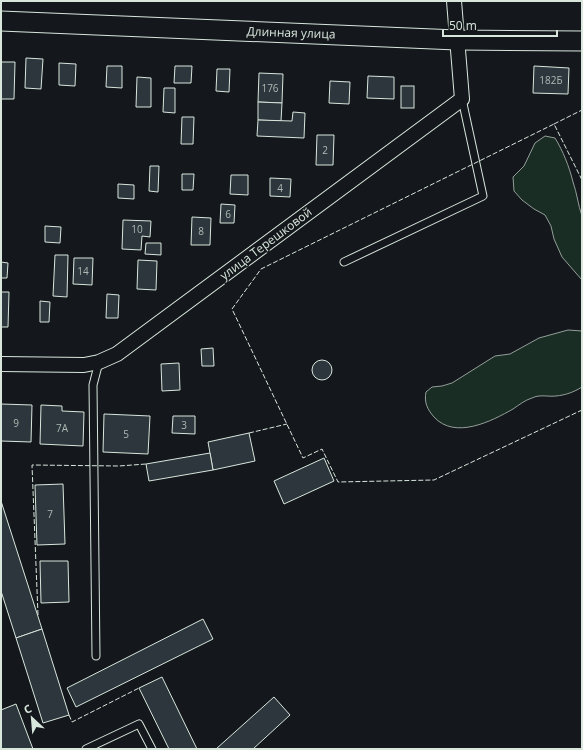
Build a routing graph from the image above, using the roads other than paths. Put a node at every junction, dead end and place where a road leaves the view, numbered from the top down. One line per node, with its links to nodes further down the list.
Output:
1 (454, 1): 3 (street)
2 (1, 21): 3 (street, Длинная улица)
3 (457, 40): 4 (street, Длинная улица); 5 (street)
4 (582, 41)
5 (462, 98): 6 (lane); 7 (street, улица Терешковой)
6 (344, 262)
7 (99, 362): 8 (street, улица Терешковой); 9 (lane)
8 (1, 364)
9 (96, 656)
10 (86, 749): 11 (lane)
11 (152, 749)

